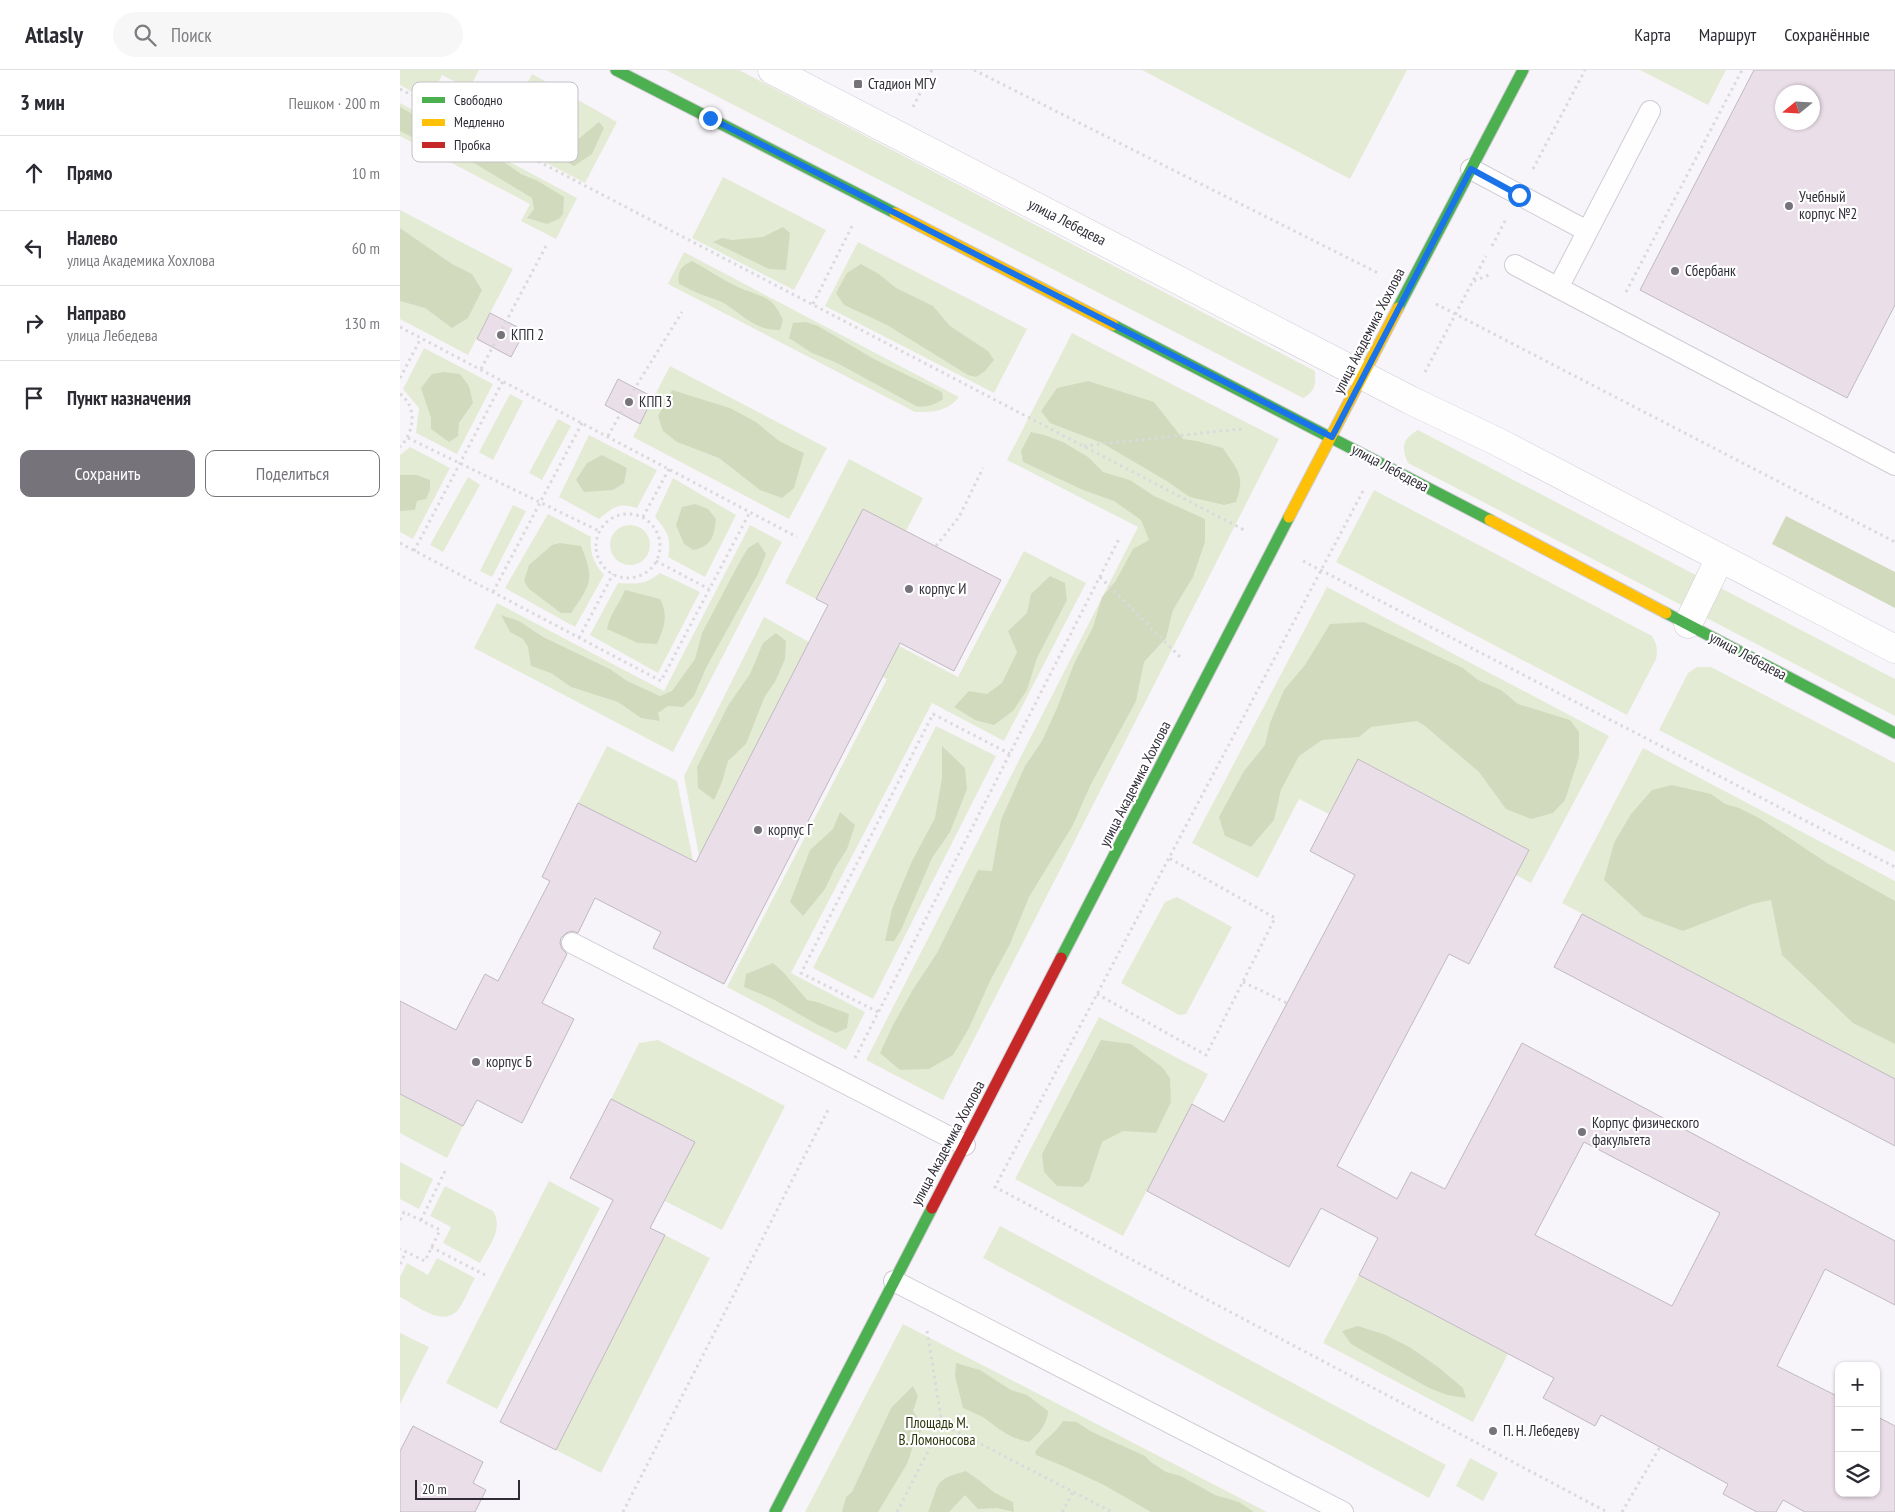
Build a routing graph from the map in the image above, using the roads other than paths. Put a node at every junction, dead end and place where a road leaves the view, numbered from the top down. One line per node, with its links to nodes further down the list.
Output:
1 (616, 70): 10 (street, улица Лебедева)
2 (772, 70): 9 (street, улица Лебедева)
3 (1522, 70): 5 (street, улица Академика Хохлова)
4 (1650, 112): 6 (lane)
5 (1471, 169): 6 (lane); 9 (street, улица Академика Хохлова)
6 (1588, 231): 8 (lane)
7 (1515, 265): 8 (lane)
8 (1558, 288): 11 (lane)
9 (1362, 375): 10 (street, улица Академика Хохлова); 12 (street, улица Лебедева)
10 (1332, 437): 13 (street, улица Лебедева); 17 (street, улица Академика Хохлова)
11 (1895, 466)
12 (1720, 558): 13 (street); 14 (street, улица Лебедева)
13 (1688, 624): 15 (street, улица Лебедева)
14 (1895, 649)
15 (1895, 733)
16 (572, 943): 17 (lane)
17 (965, 1145): 18 (street, улица Академика Хохлова)
18 (894, 1281): 19 (street, улица Академика Хохлова); 20 (lane)
19 (774, 1512)
20 (1343, 1512)

